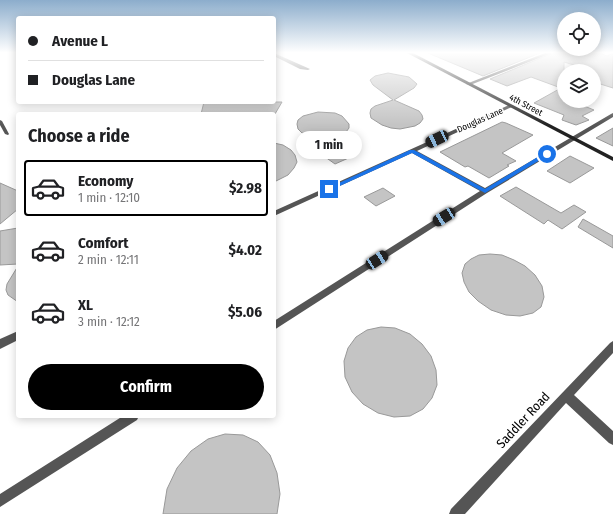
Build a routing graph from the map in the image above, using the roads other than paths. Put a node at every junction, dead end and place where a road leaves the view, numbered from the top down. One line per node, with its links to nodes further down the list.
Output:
1 (454, 77): 3 (main road, 4th Street)
2 (487, 77): 3 (street)
3 (468, 84): 4 (main road, 4th Street)
4 (511, 106): 8 (main road, 4th Street); 9 (street, Douglas Lane)
5 (613, 115): 8 (street)
6 (0, 121): 7 (lane)
7 (7, 134)
8 (572, 138): 10 (main road, 4th Street); 11 (street)
9 (412, 151): 11 (street); 12 (street, Douglas Lane)
10 (613, 159)
11 (485, 191): 13 (street)
12 (276, 213)
13 (276, 325)
14 (16, 336): 15 (street)
15 (0, 344)
16 (613, 346): 17 (street, Saddler Road)
17 (566, 394): 19 (street); 21 (street, Saddler Road)
18 (130, 418): 20 (street)
19 (613, 439)
20 (0, 501)
21 (456, 514)

